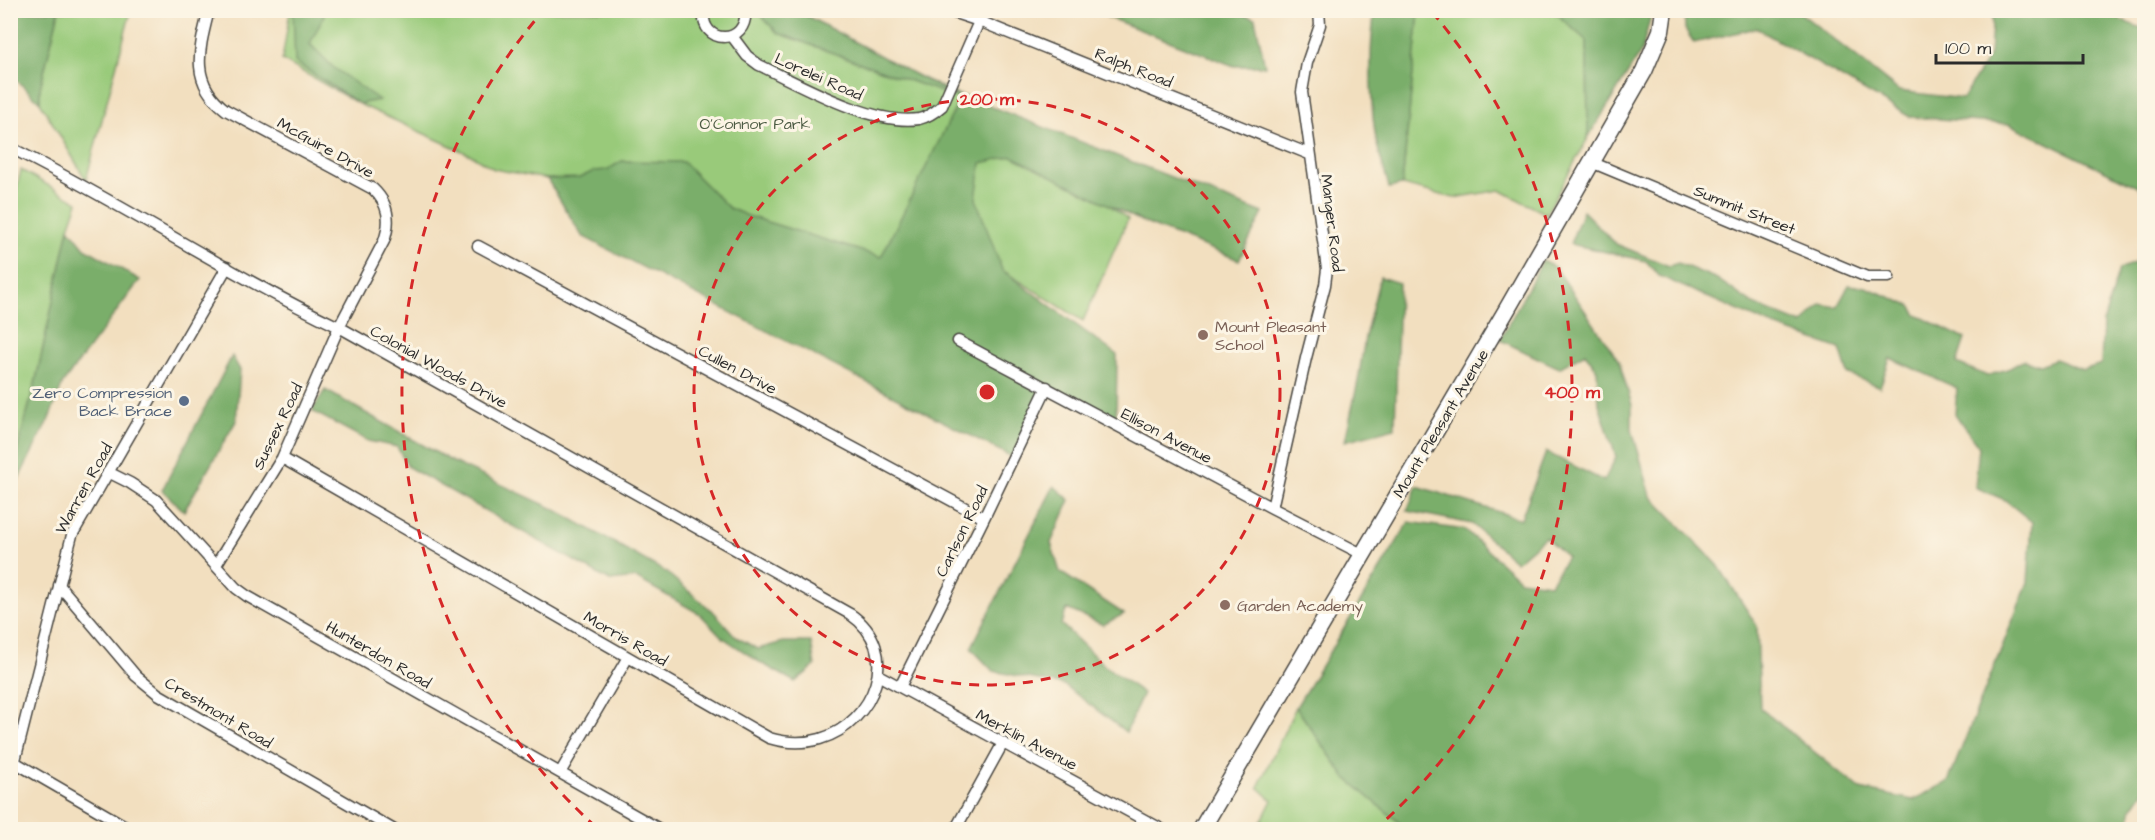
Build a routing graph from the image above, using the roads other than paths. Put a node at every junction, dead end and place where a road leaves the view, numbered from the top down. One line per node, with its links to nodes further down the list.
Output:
1 (209, 10): 16 (street, McGuire Drive)
2 (704, 10): 9 (street)
3 (745, 10): 9 (street)
4 (945, 10): 8 (street, Ralph Road)
5 (984, 10): 8 (street, Lorelei Road)
6 (1319, 10): 11 (street, Manger Road)
7 (1664, 10): 12 (main road, Mount Pleasant Avenue)
8 (979, 21): 9 (street, Lorelei Road); 11 (street, Ralph Road)
9 (732, 36)
10 (10, 151): 14 (street, Colonial Woods Drive)
11 (1310, 154): 21 (street, Manger Road)
12 (1591, 162): 15 (street, Summit Street); 23 (main road, Mount Pleasant Avenue)
13 (478, 246): 22 (street, Cullen Drive)
14 (227, 267): 16 (street, Colonial Woods Drive); 20 (street, Warren Road)
15 (1889, 277)
16 (339, 327): 19 (street, Sussex Road); 26 (street, Colonial Woods Drive)
17 (958, 341): 18 (street, Ellison Avenue)
18 (1047, 387): 21 (street, Ellison Avenue); 22 (street, Carlson Road)
19 (282, 458): 24 (street, Sussex Road); 27 (street, Morris Road)
20 (108, 472): 24 (street, Hunterdon Road); 25 (street, Warren Road)
21 (1272, 508): 23 (street, Ellison Avenue)
22 (984, 518): 29 (street, Carlson Road)
23 (1362, 554): 39 (main road, Mount Pleasant Avenue)
24 (216, 565): 32 (street, Hunterdon Road)
25 (59, 585): 31 (street, Warren Road); 35 (street, Crestmont Road)
26 (850, 614): 28 (street, Morris Road)
27 (628, 657): 28 (street, Morris Road); 32 (street)
28 (878, 675): 29 (street, Merklin Avenue)
29 (900, 687): 30 (street, Merklin Avenue)
30 (1003, 743): 37 (street); 38 (street, Merklin Avenue)
31 (13, 762): 33 (street, Warren Road); 34 (street)
32 (560, 773): 36 (street, Hunterdon Road)
33 (10, 780)
34 (132, 830)
35 (394, 830)
36 (661, 830)
37 (956, 830)
38 (1163, 830)
39 (1201, 830)

